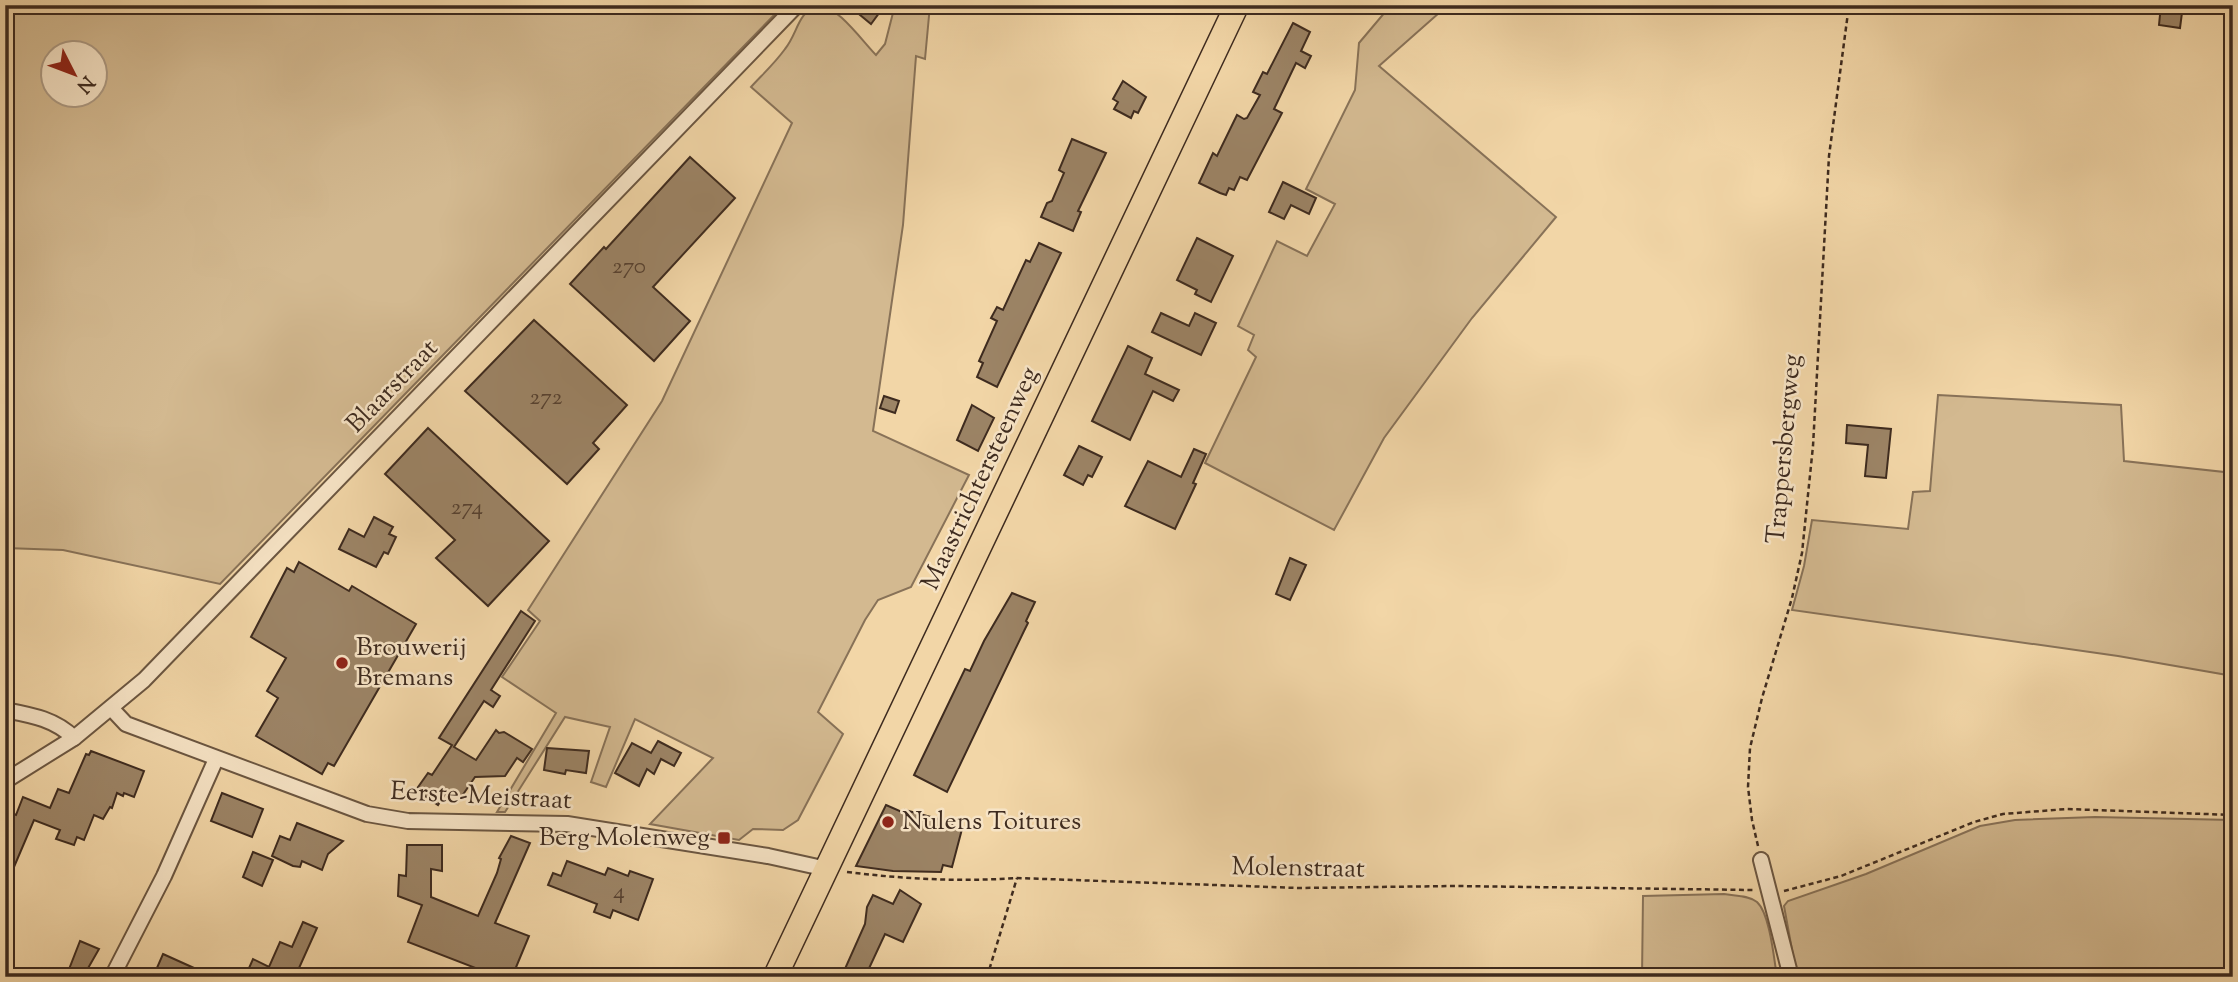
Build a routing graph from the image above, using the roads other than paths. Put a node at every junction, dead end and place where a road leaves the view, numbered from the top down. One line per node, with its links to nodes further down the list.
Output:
1 (1237, 5): 9 (main road, Maastrichtersteenweg)
2 (794, 6): 3 (street, Blaarstraat)
3 (111, 708): 5 (street, Blaarstraat); 6 (street, Eerste-Meistraat)
4 (5, 710): 5 (street)
5 (74, 738): 7 (street, Blaarstraat)
6 (216, 759): 9 (street, Eerste-Meistraat); 10 (street)
7 (5, 781)
8 (1761, 860): 12 (street)
9 (827, 869): 11 (main road, Maastrichtersteenweg)
10 (112, 977)
11 (775, 977)
12 (1791, 977)

